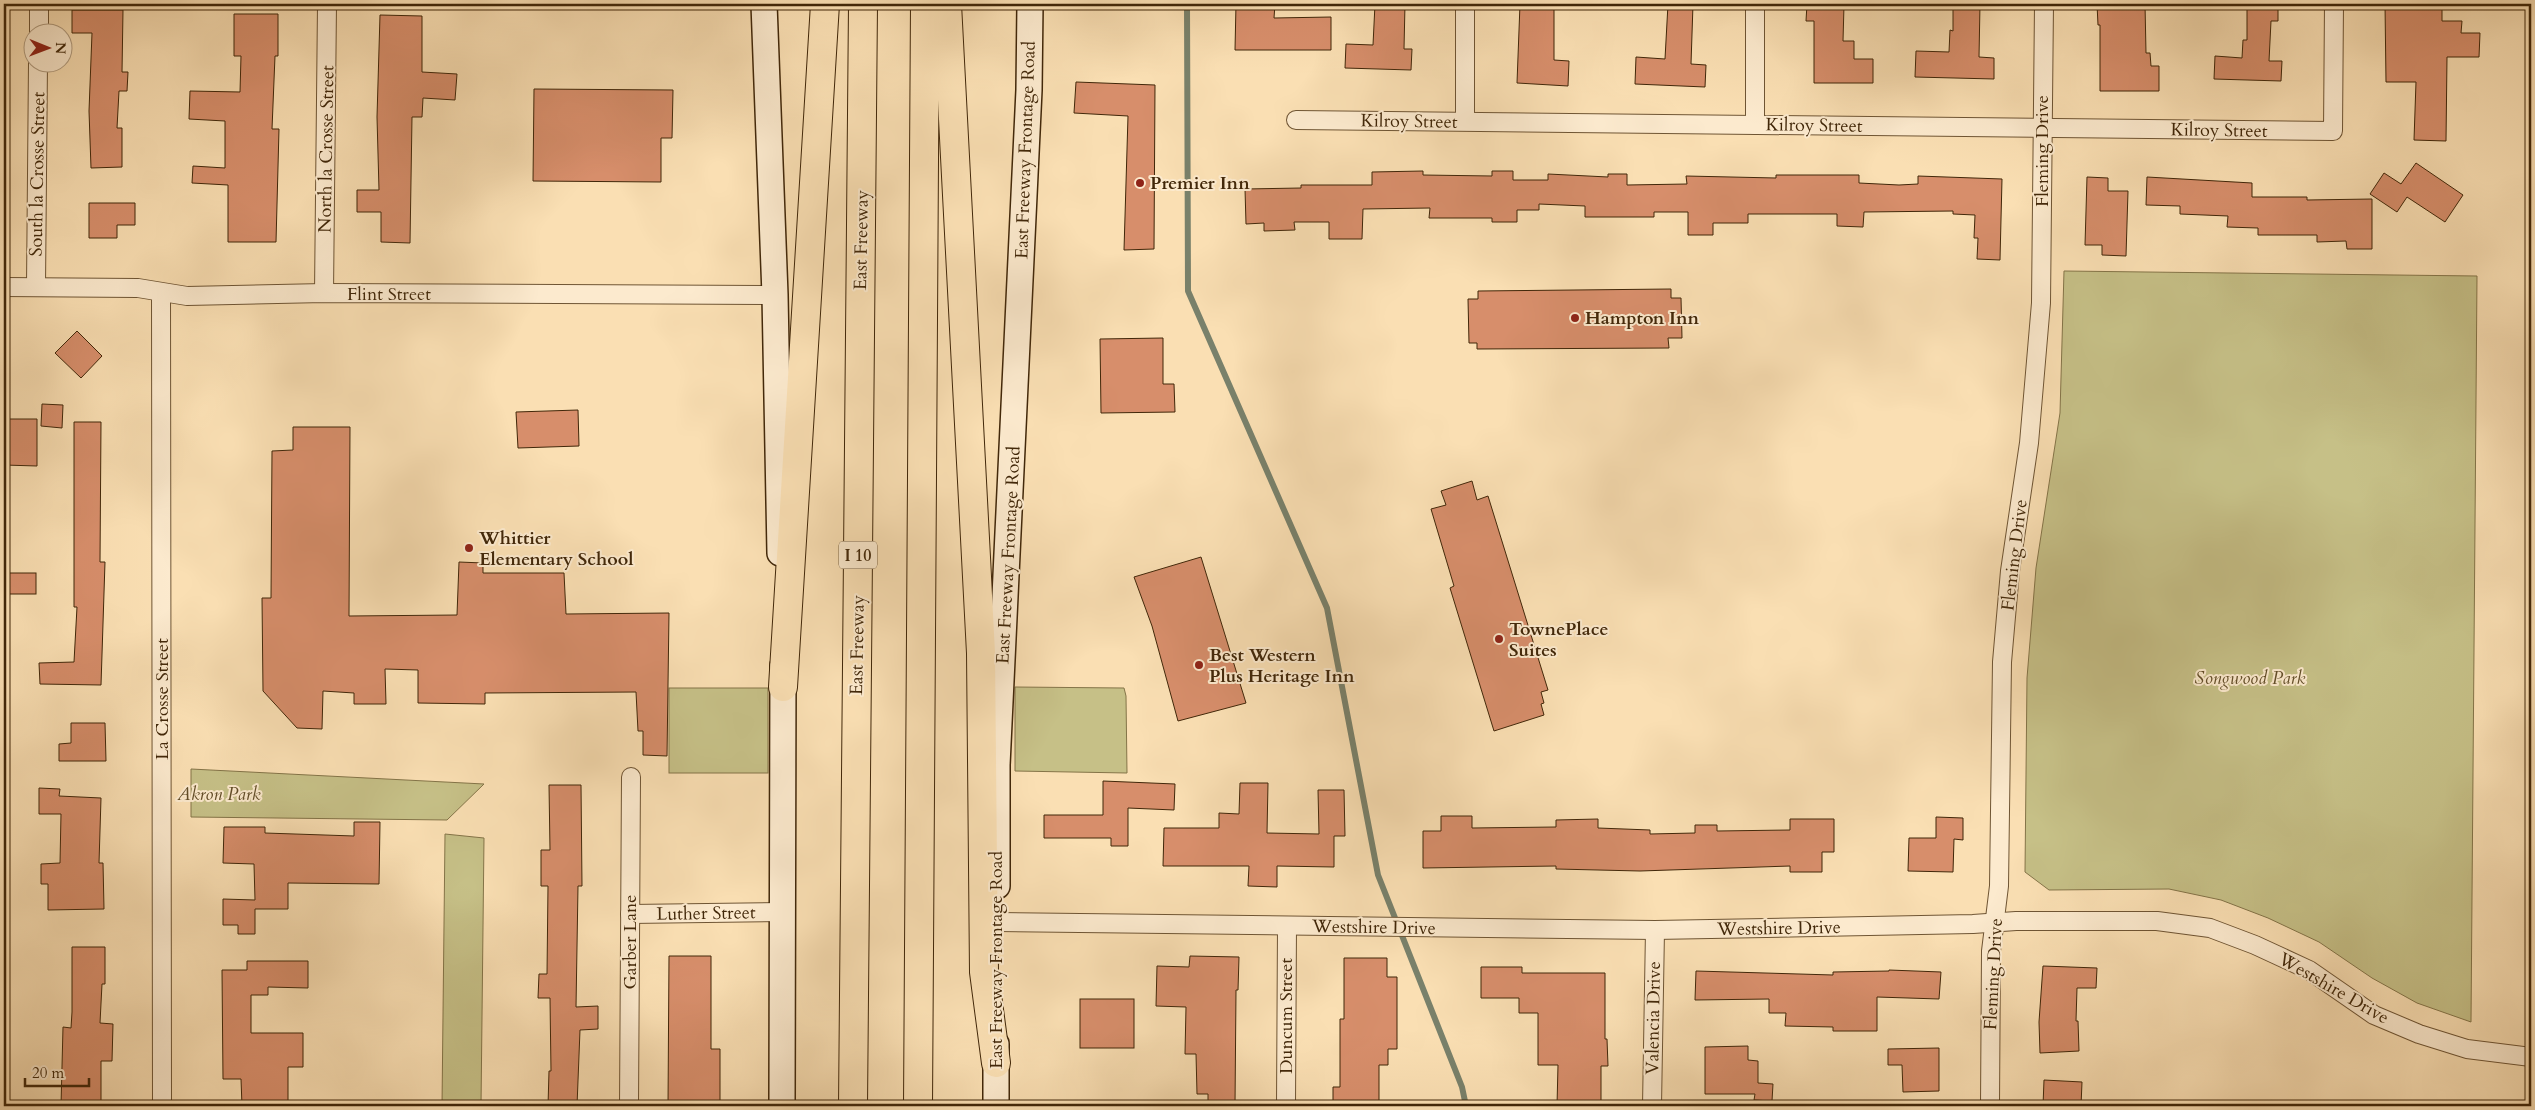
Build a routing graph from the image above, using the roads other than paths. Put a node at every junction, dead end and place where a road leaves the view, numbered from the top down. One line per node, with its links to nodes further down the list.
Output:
1 (39, 4): 13 (street)
2 (327, 4): 22 (street, North la Crosse Street)
3 (764, 4): 23 (main road)
4 (824, 4): 24 (highway)
5 (863, 4): 37 (highway, East Freeway / I 10)
6 (925, 4): 38 (highway)
7 (947, 4): 33 (highway)
8 (1030, 4): 28 (main road, East Freeway Frontage Road)
9 (1466, 4): 16 (street)
10 (1755, 4): 17 (street)
11 (2044, 4): 18 (street, Fleming Drive)
12 (2334, 4): 18 (street, Kilroy Street)
13 (39, 22)
14 (38, 72): 19 (street, South la Crosse Street)
15 (1296, 120): 16 (street, Kilroy Street)
16 (1465, 121): 17 (street, Kilroy Street)
17 (1754, 125): 18 (street, Kilroy Street)
18 (2042, 128): 29 (street, Fleming Drive)
19 (36, 286): 20 (street, Flint Street); 21 (street, Flint Street)
20 (4, 287)
21 (161, 293): 22 (street, Flint Street); 34 (street, La Crosse Street)
22 (324, 293): 23 (street, Flint Street)
23 (774, 295): 24 (main road)
24 (783, 687): 26 (main road)
25 (631, 777): 27 (street, Garber Lane)
26 (782, 912): 27 (street, Luther Street); 36 (main road)
27 (630, 914): 35 (street, Garber Lane)
28 (996, 922): 30 (street, Westshire Drive); 33 (main road, East Freeway Frontage Road)
29 (1995, 922): 31 (street, Westshire Drive); 32 (street, Westshire Drive); 42 (street, Fleming Drive)
30 (1287, 926): 31 (street, Westshire Drive); 40 (street, Duncum Street)
31 (1654, 930): 41 (street, Valencia Drive)
32 (2531, 1057)
33 (996, 1063): 39 (main road, East Freeway Frontage Road)
34 (162, 1106)
35 (629, 1106)
36 (782, 1106)
37 (852, 1106)
38 (918, 1106)
39 (996, 1106)
40 (1286, 1106)
41 (1652, 1106)
42 (1990, 1106)

